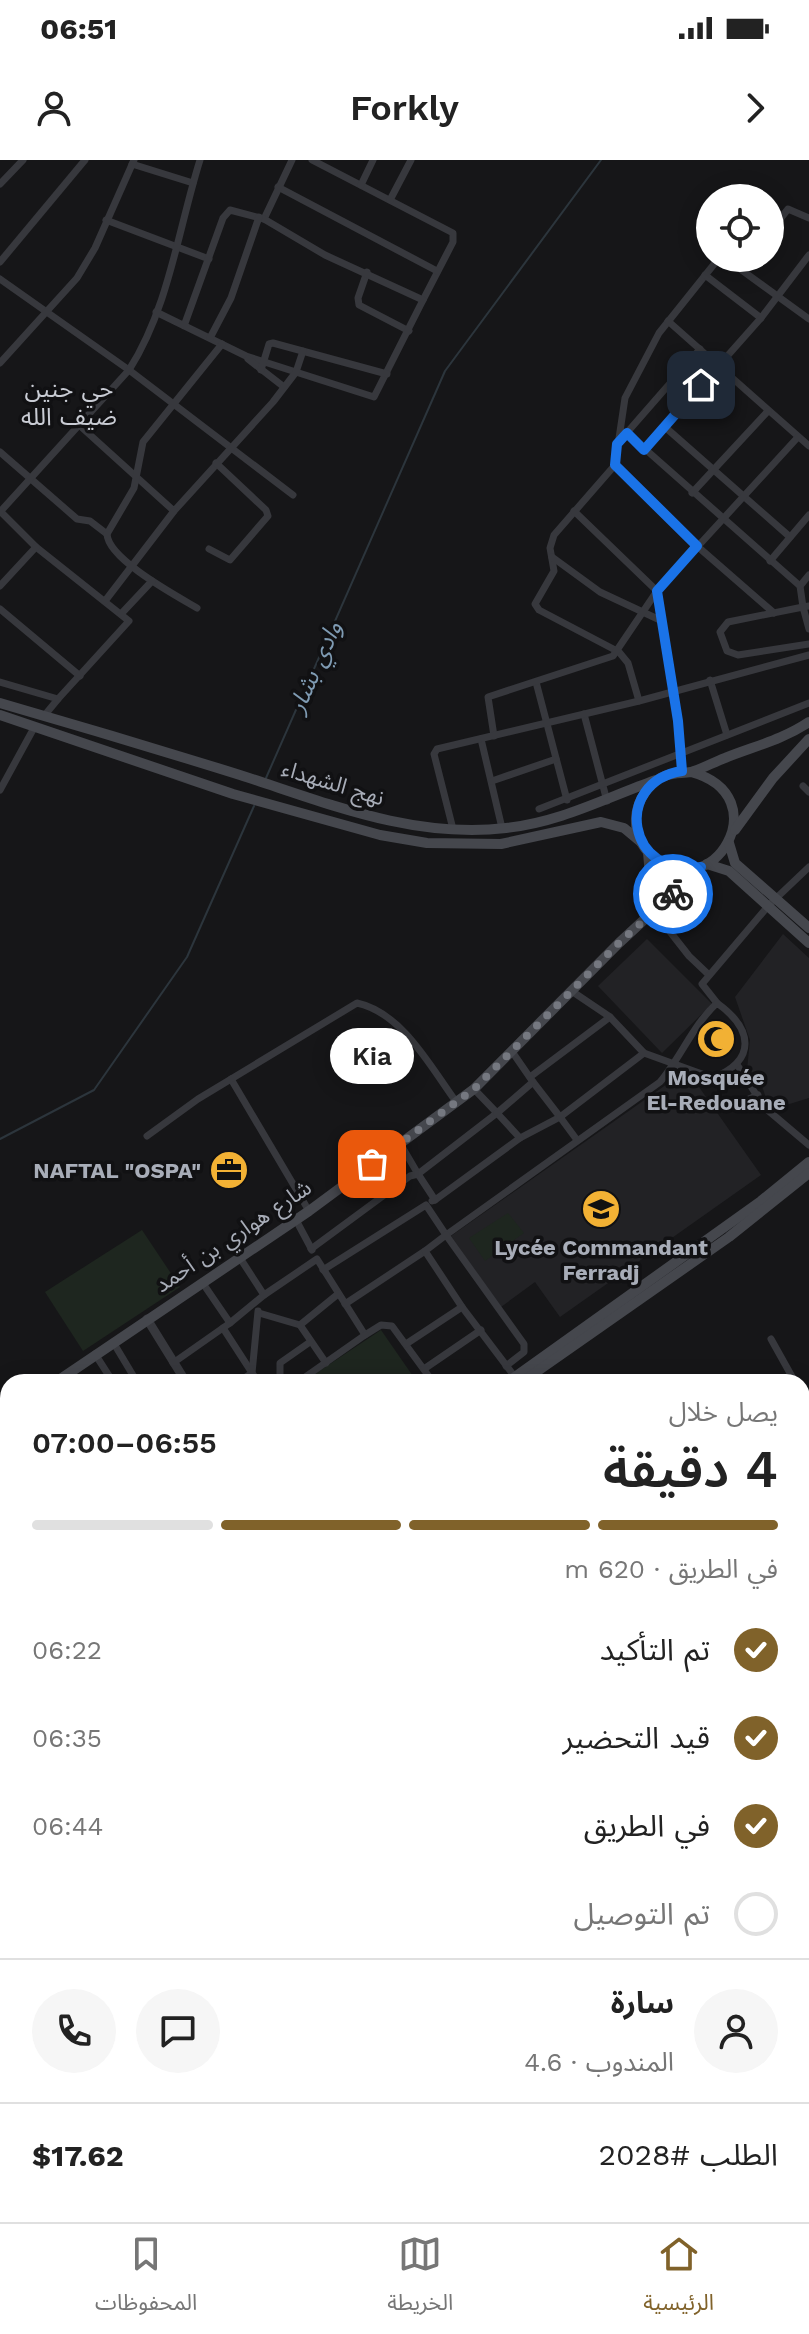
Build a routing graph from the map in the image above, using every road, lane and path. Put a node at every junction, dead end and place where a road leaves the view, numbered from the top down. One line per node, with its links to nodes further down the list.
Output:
1 (23, 160): 10 (street)
2 (85, 160): 21 (street)
3 (200, 160): 9 (street)
4 (292, 160): 12 (street)
5 (312, 160): 11 (street)
6 (373, 160): 11 (street)
7 (411, 160): 13 (street)
8 (133, 162): 9 (street); 17 (street)
9 (193, 183): 18 (street)
10 (0, 184)
11 (361, 185): 13 (street)
12 (278, 187): 15 (street); 22 (street)
13 (390, 200): 22 (street)
14 (784, 214): 16 (street)
15 (261, 218): 20 (street); 23 (street); 37 (street)
16 (809, 218)
17 (106, 220): 18 (street); 31 (street)
18 (177, 248): 20 (street); 30 (street)
19 (809, 255): 28 (street)
20 (209, 259): 35 (street)
21 (0, 262)
22 (437, 271): 29 (street)
23 (367, 272): 29 (street); 36 (street)
24 (708, 272): 26 (street)
25 (745, 272): 28 (street)
26 (705, 275): 32 (street); 34 (street)
27 (0, 279): 31 (street)
28 (779, 297): 32 (street); 33 (street)
29 (423, 300): 36 (street)
30 (156, 312): 35 (street); 45 (street)
31 (45, 314): 43 (street); 45 (street)
32 (761, 318): 44 (street)
33 (809, 319)
34 (668, 321): 39 (street); 56 (street)
35 (184, 326): 37 (street)
36 (409, 331): 48 (street)
37 (210, 338): 38 (street)
38 (222, 344): 41 (street); 50 (street)
39 (700, 349): 44 (street); 54 (street)
40 (303, 351): 42 (street); 47 (street); 48 (street)
41 (246, 356): 42 (street); 46 (street)
42 (264, 361): 46 (street); 47 (street)
43 (0, 363)
44 (720, 364): 51 (street); 53 (street)
45 (129, 370): 50 (street); 52 (street)
46 (261, 370): 49 (street)
47 (296, 372): 48 (street); 49 (street)
48 (387, 374)
49 (284, 387): 57 (street)
50 (174, 404): 57 (street); 65 (street)
51 (768, 411): 55 (street); 63 (street)
52 (78, 424): 64 (street); 65 (street)
53 (665, 427): 59 (street); 63 (street)
54 (627, 433): 56 (street); 59 (street)
55 (798, 437): 58 (street); 68 (street)
56 (617, 444): 62 (street)
57 (231, 446): 61 (street); 67 (street)
58 (809, 446)
59 (644, 450): 66 (street)
60 (0, 452): 64 (street)
61 (216, 463): 69 (street); 78 (street)
62 (615, 465): 70 (street); 76 (street)
63 (712, 469): 66 (street); 68 (street)
64 (30, 476): 71 (street); 74 (street)
65 (137, 477): 69 (street); 74 (street)
66 (692, 493): 73 (street)
67 (293, 495)
68 (743, 496): 73 (street); 75 (street)
69 (174, 511): 81 (street)
70 (574, 511): 79 (street); 86 (street)
71 (0, 512): 77 (street)
72 (809, 515): 75 (street)
73 (721, 520): 76 (street); 80 (street)
74 (107, 534): 81 (street)
75 (790, 537): 80 (street)
76 (697, 546): 86 (street); 92 (street)
77 (36, 547): 84 (street); 87 (street)
78 (209, 549)
79 (552, 557): 91 (street); 97 (street)
80 (770, 561): 85 (street)
81 (132, 564): 83 (street); 87 (street)
82 (809, 575): 85 (street)
83 (152, 581): 89 (street); 93 (street)
84 (0, 586)
85 (800, 586): 88 (street)
86 (657, 591): 91 (street); 94 (street)
87 (105, 601): 93 (street)
88 (806, 607): 92 (street); 95 (street)
89 (197, 608)
90 (0, 609): 99 (street)
91 (639, 613): 94 (street); 97 (street)
92 (774, 613): 96 (street)
93 (121, 614): 99 (street)
94 (662, 621): 103 (street)
95 (809, 629)
96 (809, 644)
97 (619, 652): 102 (street); 105 (street)
98 (809, 655): 100 (street)
99 (80, 676): 104 (street)
100 (710, 680): 103 (street); 114 (street)
101 (0, 682): 104 (street)
102 (536, 682): 112 (street); 115 (street)
103 (674, 691): 105 (street); 118 (street)
104 (58, 699): 110 (street)
105 (639, 701): 108 (street)
106 (0, 703): 110 (main road, نهج الشهداء)
107 (809, 703): 114 (street)
108 (584, 714): 112 (street); 123 (street)
109 (0, 715): 113 (main road, نهج الشهداء)
110 (44, 716): 129 (main road, نهج الشهداء)
111 (809, 722): 120 (main road)
112 (546, 723): 115 (street); 119 (street)
113 (35, 726): 124 (street); 131 (main road, نهج الشهداء)
114 (727, 735): 118 (street)
115 (494, 736): 116 (street)
116 (481, 739): 122 (street); 129 (street)
117 (809, 739): 130 (main road)
118 (682, 751): 120 (street); 123 (street)
119 (556, 759): 122 (street); 125 (street)
120 (686, 772): 121 (main road); 130 (main road)
121 (656, 780): 126 (main road, نهج الشهداء); 131 (main road)
122 (492, 781): 128 (street)
123 (603, 785): 125 (street); 126 (street)
124 (0, 790)
125 (567, 800): 127 (street)
126 (607, 802): 128 (main road, نهج الشهداء)
127 (539, 809)
128 (502, 828): 129 (main road, نهج الشهداء)
129 (453, 829)
130 (730, 839): 132 (main road); 134 (main road)
131 (645, 848): 132 (main road); 135 (main road)
132 (704, 865): 134 (main road); 135 (main road)
133 (809, 867): 134 (street)
134 (774, 902): 136 (main road); 137 (main road); 138 (street)
135 (652, 910): 138 (street); 139 (main road, شارع هواري بن أحمد)
136 (809, 928)
137 (809, 943)
138 (709, 975): 140 (street)
139 (573, 992): 141 (street); 142 (main road, شارع هواري بن أحمد)
140 (717, 1003): 144 (street); 145 (street)
141 (610, 1017): 143 (street); 147 (street)
142 (513, 1053): 147 (street); 148 (main road, شارع هواري بن أحمد)
143 (644, 1053): 144 (street); 153 (street)
144 (675, 1063): 145 (street); 156 (street)
145 (738, 1066): 149 (street)
146 (231, 1079): 150 (street); 154 (street); 166 (street)
147 (532, 1080): 152 (street); 153 (street)
148 (474, 1089): 150 (main road, شارع هواري بن أحمد); 152 (street)
149 (758, 1095): 151 (street); 158 (street)
150 (457, 1103): 157 (main road, شارع هواري بن أحمد)
151 (738, 1104)
152 (497, 1113): 155 (street); 162 (street)
153 (560, 1117): 155 (street); 156 (street)
154 (147, 1136)
155 (520, 1138): 164 (street)
156 (577, 1140): 168 (street)
157 (401, 1145): 160 (main road, شارع هواري بن أحمد); 162 (street)
158 (809, 1145)
159 (809, 1162): 169 (main road)
160 (372, 1164): 163 (street); 166 (main road, شارع هواري بن أحمد)
161 (809, 1173): 169 (main road)
162 (418, 1174): 163 (street); 164 (street)
163 (390, 1190): 170 (street)
164 (435, 1200): 165 (street)
165 (426, 1205): 168 (street); 174 (street)
166 (309, 1211): 167 (main road, شارع هواري بن أحمد)
167 (296, 1220): 170 (street); 172 (main road, شارع هواري بن أحمد)
168 (446, 1235): 171 (street); 193 (street)
169 (716, 1240): 204 (main road)
170 (311, 1249): 173 (street)
171 (425, 1251): 178 (street); 179 (street)
172 (240, 1258): 175 (main road, شارع هواري بن أحمد); 177 (street)
173 (317, 1259): 174 (street); 177 (street)
174 (323, 1270): 176 (street)
175 (202, 1282): 181 (main road, شارع هواري بن أحمد); 183 (street)
176 (338, 1294): 178 (street); 182 (street)
177 (264, 1295): 180 (street)
178 (345, 1304): 185 (street)
179 (462, 1307): 184 (street); 189 (street)
180 (257, 1310): 182 (street); 183 (street); 195 (street)
181 (147, 1319): 187 (main road, شارع هواري بن أحمد); 191 (street)
182 (300, 1325): 188 (street)
183 (227, 1326): 191 (street); 195 (street)
184 (481, 1330): 193 (street); 194 (street)
185 (365, 1335): 189 (street); 192 (street)
186 (771, 1339): 205 (street)
187 (113, 1342): 190 (main road, شارع هواري بن أحمد); 198 (street)
188 (310, 1342): 192 (street); 200 (street)
189 (406, 1344): 194 (street)
190 (95, 1354): 196 (main road, شارع هواري بن أحمد); 197 (street)
191 (173, 1363): 199 (street)
192 (326, 1363): 201 (street)
193 (506, 1366): 203 (street)
194 (424, 1369): 202 (street)
195 (252, 1373)
196 (67, 1374)
197 (108, 1374)
198 (132, 1374)
199 (181, 1374)
200 (280, 1374)
201 (310, 1374)
202 (427, 1374)
203 (511, 1374)
204 (524, 1374)
205 (792, 1374)

